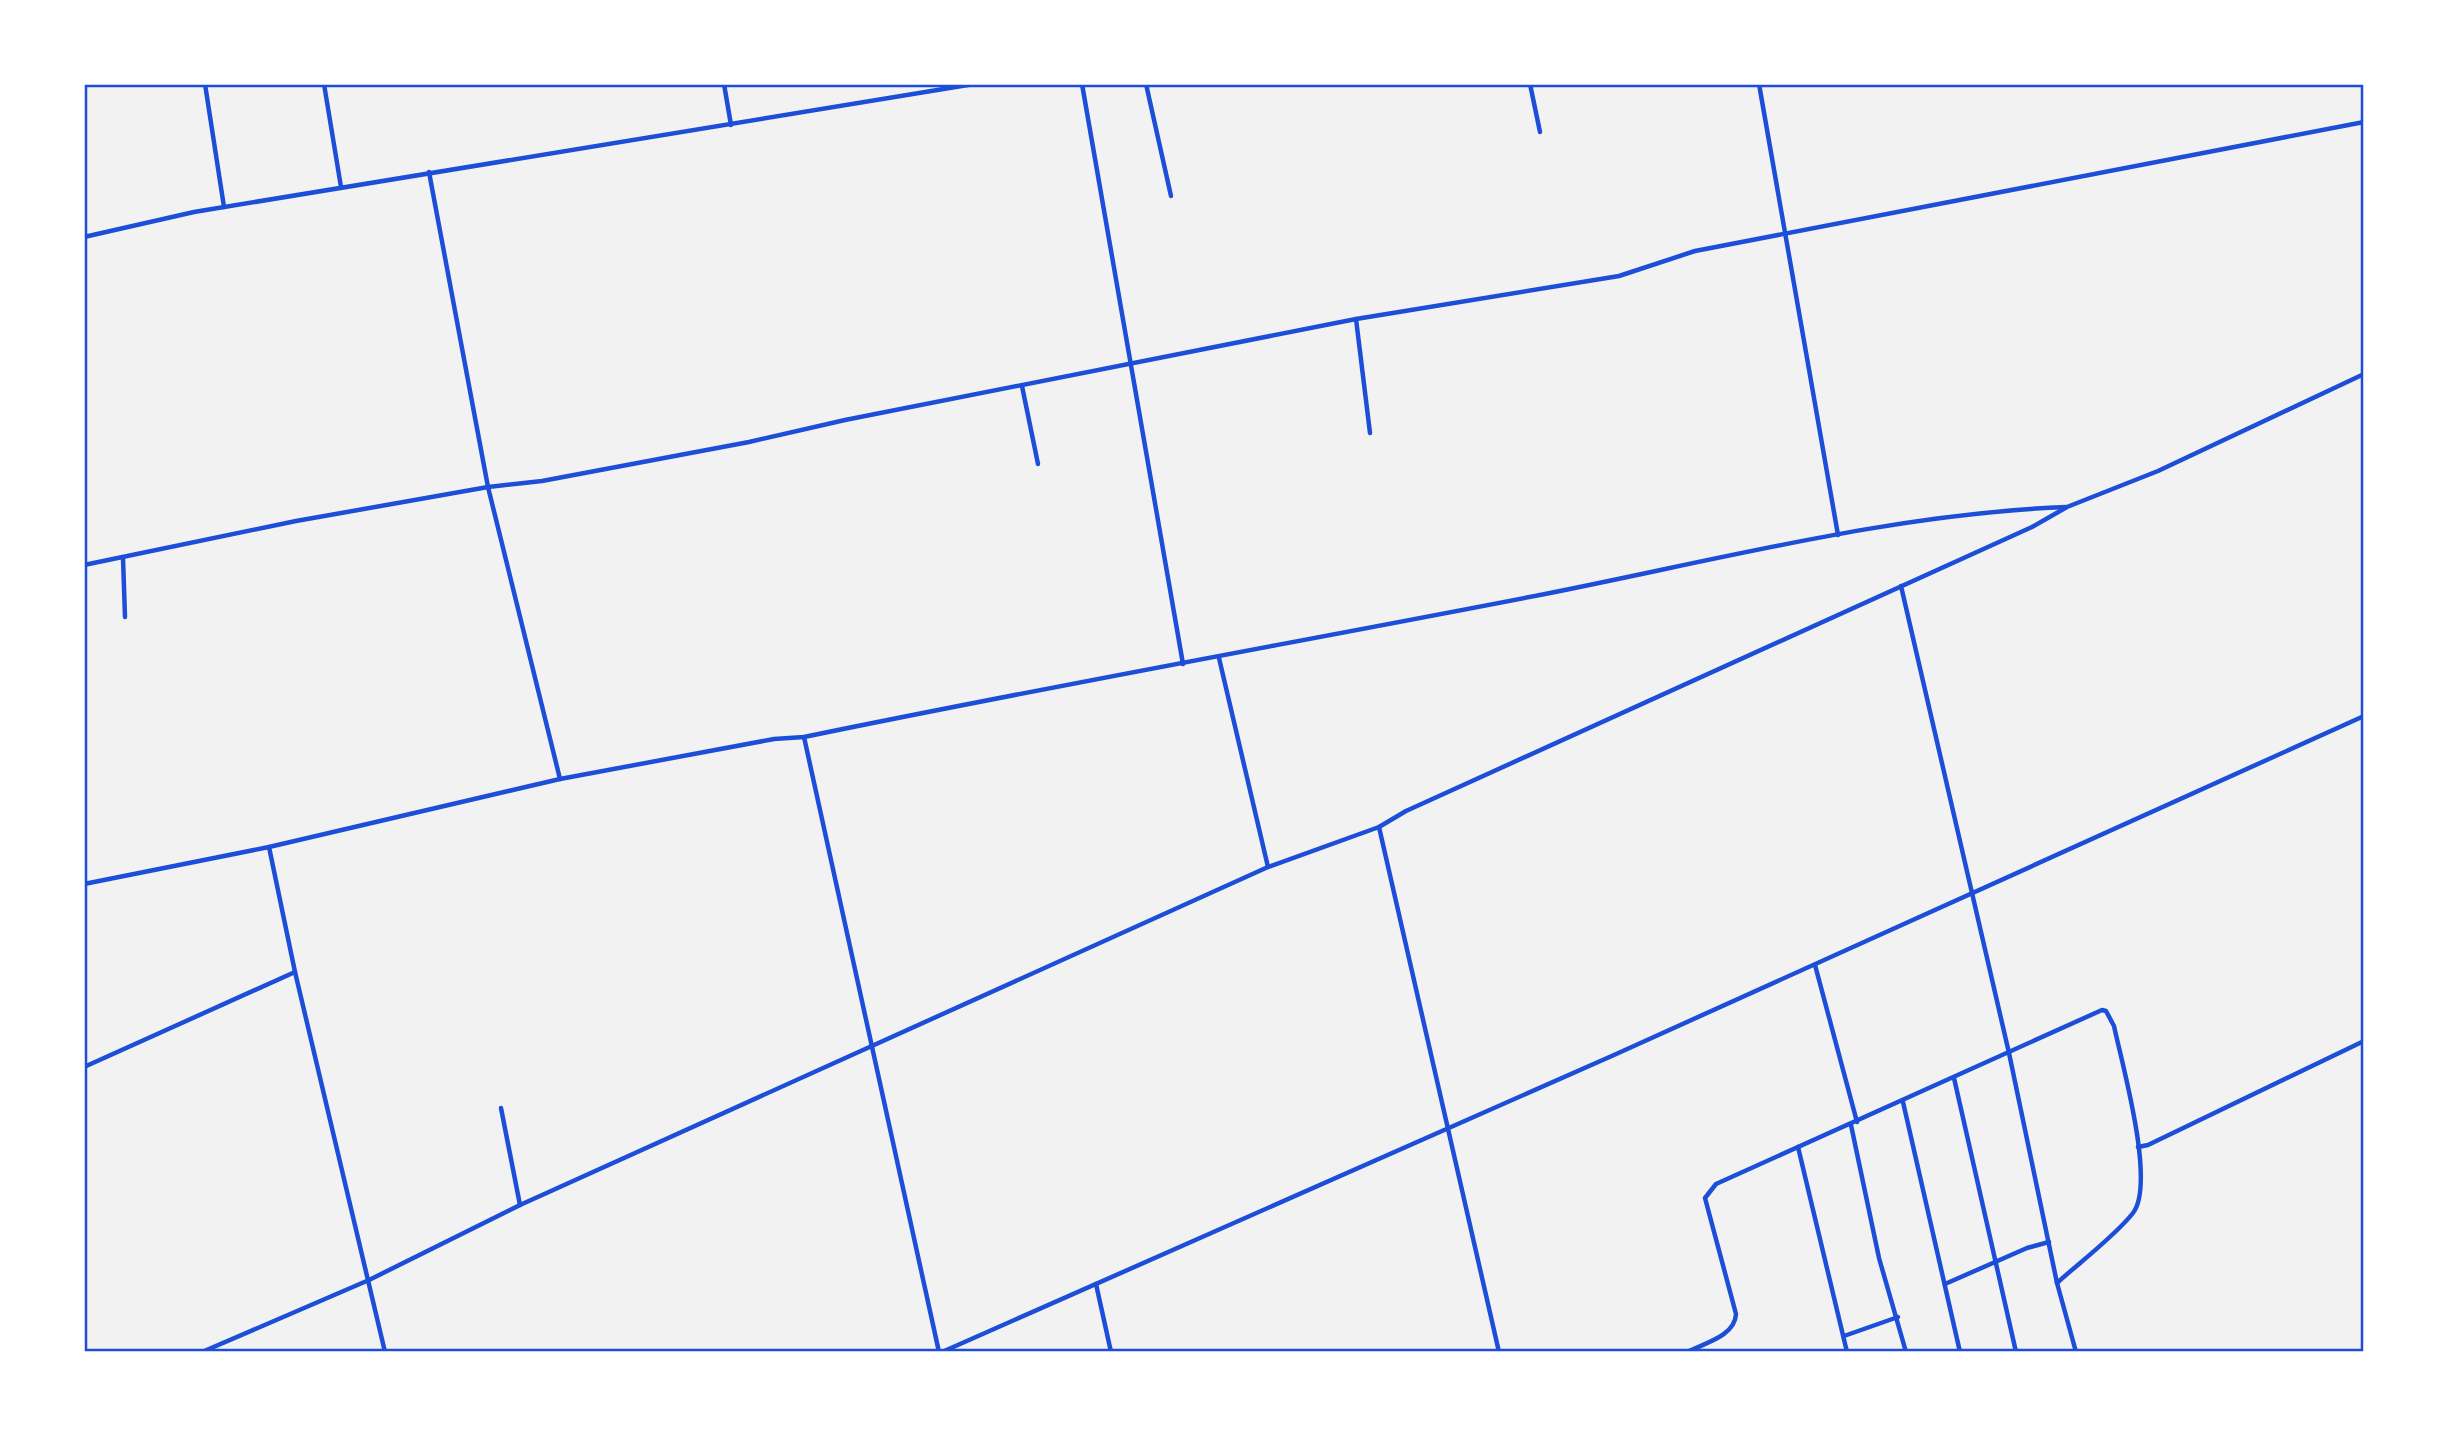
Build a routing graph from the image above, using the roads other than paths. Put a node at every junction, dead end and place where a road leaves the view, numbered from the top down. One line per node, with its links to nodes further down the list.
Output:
1 (205, 84): 15 (street)
2 (324, 84): 13 (street)
3 (724, 84): 10 (street)
4 (974, 84): 10 (street)
5 (1082, 84): 19 (street)
6 (1146, 84): 14 (street)
7 (1531, 84): 11 (street)
8 (1759, 84): 16 (street)
9 (2364, 122): 16 (street)
10 (731, 125): 12 (street)
11 (1540, 132)
12 (429, 172): 13 (street); 24 (street)
13 (341, 187): 15 (street)
14 (1171, 196)
15 (224, 207): 17 (street)
16 (1786, 234): 18 (street); 26 (street)
17 (84, 237)
18 (1356, 319): 19 (street); 22 (street)
19 (1133, 365): 21 (street); 32 (street)
20 (2364, 374): 25 (street)
21 (1022, 386): 23 (street); 24 (street)
22 (1370, 433)
23 (1038, 464)
24 (488, 486): 27 (street); 35 (street)
25 (2067, 507): 26 (street); 29 (street)
26 (1838, 535): 31 (street)
27 (123, 558): 28 (street); 30 (street)
28 (84, 565)
29 (1900, 586): 36 (street); 40 (street)
30 (125, 617)
31 (1219, 658): 32 (street); 38 (street)
32 (1183, 664): 34 (street)
33 (2364, 716): 40 (street)
34 (804, 737): 35 (street); 44 (street)
35 (560, 779): 37 (street)
36 (1379, 827): 38 (street); 52 (street)
37 (269, 846): 39 (street); 42 (street)
38 (1268, 867): 44 (street)
39 (84, 884)
40 (1972, 892): 41 (street); 45 (street)
41 (1815, 965): 50 (street); 52 (street)
42 (295, 972): 46 (street); 58 (street)
43 (2364, 1041): 54 (street)
44 (873, 1045): 55 (street); 66 (street)
45 (2009, 1053): 47 (street); 54 (street); 56 (street)
46 (84, 1067)
47 (1954, 1078): 48 (street); 57 (street)
48 (1903, 1102): 50 (street); 61 (street)
49 (501, 1108): 55 (street)
50 (1857, 1122): 51 (street)
51 (1851, 1125): 53 (street); 62 (street)
52 (1449, 1128): 60 (street); 68 (street)
53 (1798, 1147): 63 (street); 69 (street)
54 (2138, 1147): 59 (street)
55 (520, 1205): 58 (street)
56 (2049, 1242): 57 (street); 59 (street)
57 (1996, 1263): 61 (street); 73 (street)
58 (369, 1280): 64 (street); 65 (street)
59 (2057, 1283): 74 (street)
60 (1096, 1284): 66 (street); 67 (street)
61 (1945, 1284): 72 (street)
62 (1898, 1317): 63 (street); 71 (street)
63 (1844, 1336): 70 (street)
64 (202, 1352)
65 (384, 1352)
66 (941, 1352)
67 (1111, 1352)
68 (1499, 1352)
69 (1686, 1352)
70 (1847, 1352)
71 (1906, 1352)
72 (1960, 1352)
73 (2017, 1352)
74 (2076, 1352)

